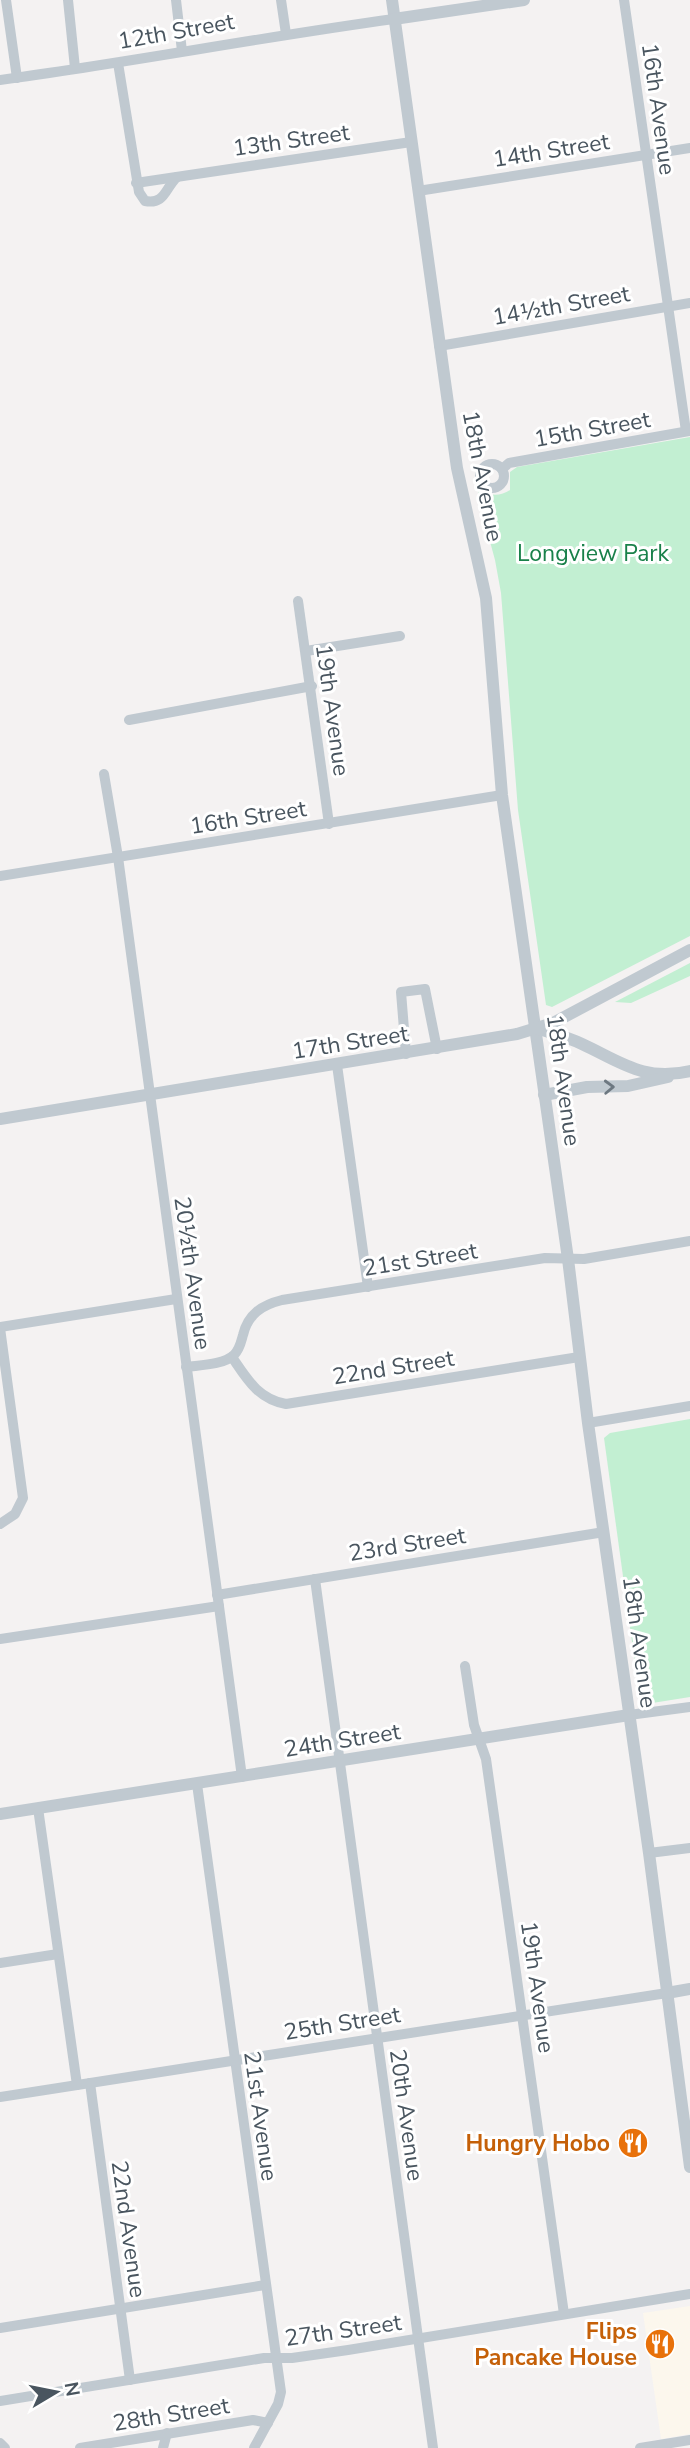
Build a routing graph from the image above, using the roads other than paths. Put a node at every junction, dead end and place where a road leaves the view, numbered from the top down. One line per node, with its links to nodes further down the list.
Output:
1 (6, 0): 13 (street)
2 (68, 0): 12 (street)
3 (176, 0): 10 (street)
4 (281, 0): 9 (street)
5 (392, 0): 8 (street, 18th Avenue)
6 (524, 0): 8 (street, 12th Street)
7 (624, 0): 17 (street, 16th Avenue)
8 (394, 19): 9 (street, 12th Street); 15 (street, 18th Avenue)
9 (286, 34): 10 (street, 12th Street)
10 (182, 51): 11 (street, 12th Street)
11 (118, 63): 12 (street, 12th Street); 19 (street)
12 (75, 68): 13 (street, 12th Street)
13 (17, 78): 14 (street, 12th Street)
14 (0, 80)
15 (411, 142): 18 (street, 13th Street); 20 (street, 18th Avenue)
16 (690, 148): 17 (street, 14th Street)
17 (646, 155): 20 (street, 14th Street); 22 (street, 16th Avenue)
18 (177, 177): 19 (street, 13th Street); 19 (street)
19 (136, 183)
20 (418, 191): 23 (street, 18th Avenue)
21 (690, 303): 22 (street, 14½th Street)
22 (668, 307): 23 (street, 14½th Street); 24 (street, 16th Avenue)
23 (439, 346): 32 (street, 18th Avenue)
24 (688, 431): 25 (street, 15th Street)
25 (502, 469)
26 (298, 601): 28 (street, 19th Avenue)
27 (400, 636): 28 (street)
28 (306, 651): 29 (street, 19th Avenue)
29 (312, 686): 30 (street); 33 (street, 19th Avenue)
30 (128, 720)
31 (104, 774): 34 (street, 20½th Avenue)
32 (502, 795): 33 (street, 16th Street); 37 (street, 18th Avenue)
33 (329, 824): 34 (street, 16th Street)
34 (118, 857): 35 (street, 16th Street); 43 (street, 20½th Avenue)
35 (0, 876)
36 (690, 950): 37 (street, 17th Street)
37 (536, 1028): 38 (street, 17th Street); 42 (street); 44 (street, 18th Avenue)
38 (437, 1049): 39 (street, 17th Street); 39 (street)
39 (406, 1054): 40 (street, 17th Street)
40 (337, 1065): 43 (street, 17th Street); 48 (street)
41 (690, 1071): 42 (street)
42 (673, 1075): 44 (street, one-way to 42)
43 (149, 1095): 45 (street, 17th Street); 49 (street, 20½th Avenue)
44 (544, 1095): 47 (street, 18th Avenue)
45 (0, 1119)
46 (690, 1241): 47 (street, 21st Street)
47 (568, 1259): 48 (street, 21st Street); 52 (street, 18th Avenue)
48 (368, 1287): 51 (street, 21st Street)
49 (176, 1299): 50 (street); 53 (street, 20½th Avenue)
50 (0, 1327): 56 (street)
51 (232, 1357): 52 (street, 22nd Street); 53 (street)
52 (579, 1357): 55 (street, 18th Avenue)
53 (186, 1367): 59 (street, 20½th Avenue)
54 (690, 1406): 55 (street)
55 (588, 1423): 57 (street, 18th Avenue)
56 (0, 1524)
57 (604, 1532): 58 (street, 23rd Street); 64 (street, 18th Avenue)
58 (315, 1579): 59 (street, 23rd Street); 66 (street, 20th Avenue)
59 (216, 1594): 60 (street, 20½th Avenue)
60 (219, 1606): 61 (street); 67 (street, 20½th Avenue)
61 (0, 1639)
62 (465, 1666): 65 (street, 19th Avenue)
63 (690, 1707): 64 (street, 24th Street)
64 (629, 1716): 65 (street, 24th Street); 72 (street, 18th Avenue)
65 (479, 1740): 66 (street, 24th Street); 77 (street, 19th Avenue)
66 (341, 1762): 67 (street, 24th Street); 78 (street, 20th Avenue)
67 (242, 1777): 68 (street, 24th Street)
68 (197, 1784): 69 (street, 24th Street); 79 (street, 21st Avenue)
69 (38, 1808): 70 (street, 24th Street); 73 (street)
70 (0, 1814)
71 (690, 1848): 72 (street)
72 (649, 1853): 76 (street, 18th Avenue)
73 (58, 1954): 74 (street); 81 (street)
74 (0, 1964)
75 (690, 1989): 76 (street, 25th Street)
76 (667, 1993): 77 (street, 25th Street); 83 (street, 18th Avenue)
77 (522, 2016): 78 (street, 25th Street); 88 (street, 19th Avenue)
78 (377, 2038): 79 (street, 25th Street); 90 (street, 20th Avenue)
79 (234, 2060): 80 (street, 25th Street); 85 (street, 21st Avenue)
80 (90, 2083): 81 (street, 25th Street); 87 (street, 22nd Avenue)
81 (77, 2085): 82 (street, 25th Street)
82 (0, 2097)
83 (688, 2140): 84 (street, 18th Avenue)
84 (690, 2167)
85 (265, 2285): 87 (street); 91 (street, 21st Avenue)
86 (690, 2294): 88 (street, 27th Street)
87 (121, 2308): 89 (street); 92 (street, 22nd Avenue)
88 (564, 2314): 90 (street, 27th Street)
89 (0, 2328)
90 (419, 2339): 91 (street, 27th Street); 102 (street, 20th Avenue)
91 (276, 2358): 92 (street, 27th Street); 94 (street, 21st Avenue)
92 (130, 2380): 93 (street, 27th Street)
93 (0, 2401)
94 (268, 2423): 95 (street, 28th Street); 101 (street, 21st Avenue)
95 (167, 2433): 99 (street, 28th Street); 100 (street)
96 (690, 2440): 103 (street)
97 (0, 2443): 98 (street)
98 (5, 2448)
99 (80, 2448)
100 (163, 2448)
101 (254, 2448)
102 (433, 2448)
103 (640, 2448)

